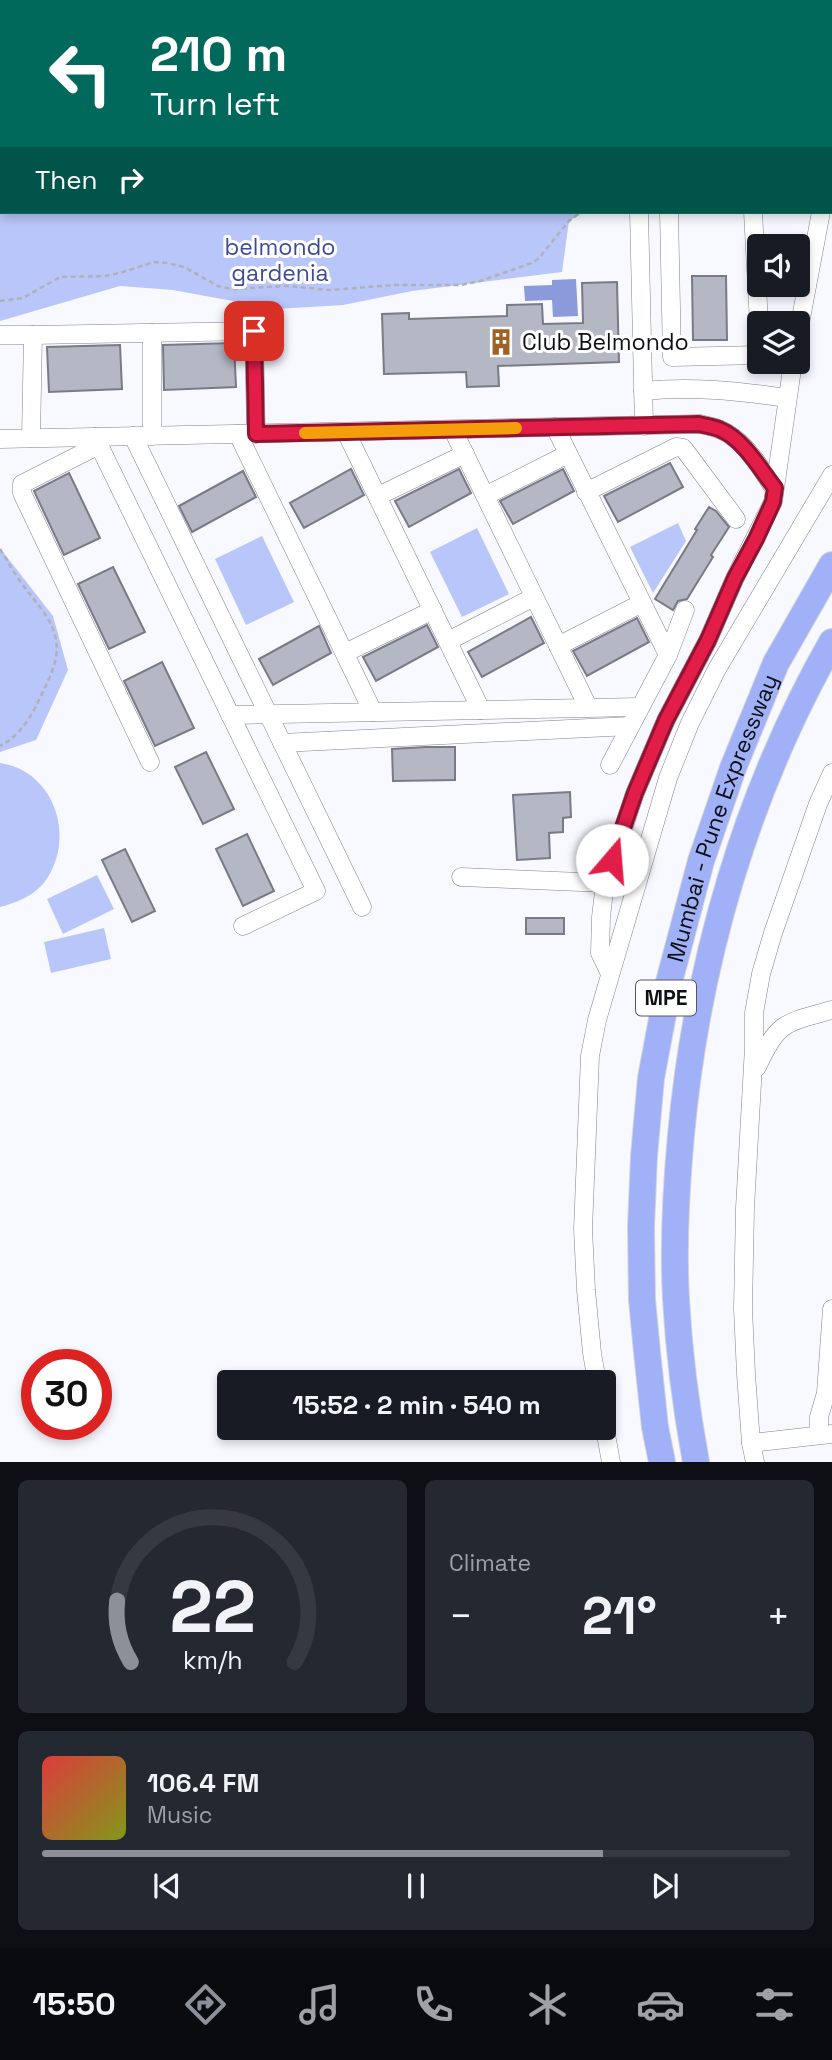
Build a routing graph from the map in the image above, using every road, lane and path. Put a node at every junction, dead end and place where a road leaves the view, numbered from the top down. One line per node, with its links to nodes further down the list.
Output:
1 (578, 214): 6 (path)
2 (639, 214): 14 (street)
3 (669, 214): 12 (street)
4 (753, 214): 7 (street)
5 (821, 214): 8 (street)
6 (0, 301)
7 (758, 311)
8 (802, 311)
9 (152, 333): 11 (street); 20 (street); 22 (street)
10 (0, 335): 11 (street)
11 (33, 335): 23 (street)
12 (747, 355)
13 (791, 374): 15 (street)
14 (643, 391): 15 (street); 16 (street)
15 (787, 398): 29 (street)
16 (643, 426): 17 (street); 29 (street)
17 (555, 427): 18 (street); 27 (street)
18 (453, 430): 19 (street); 26 (street)
19 (346, 432): 20 (street); 31 (street)
20 (247, 434): 22 (street); 43 (street)
21 (133, 436): 22 (street); 25 (street); 49 (street)
22 (152, 436)
23 (31, 438): 24 (street); 25 (street)
24 (0, 439)
25 (97, 441): 50 (street); 54 (street)
26 (465, 454): 31 (street); 32 (street)
27 (568, 454): 30 (street); 32 (street)
28 (832, 475): 61 (street)
29 (775, 488): 58 (street)
30 (586, 492): 33 (street); 37 (street)
31 (378, 496): 38 (street)
32 (485, 496): 36 (street)
33 (736, 519)
34 (0, 550): 53 (path)
35 (832, 565): 71 (highway, Mumbai - Pune Expressway / MPE)
36 (534, 597): 40 (street); 42 (street)
37 (642, 603): 42 (street); 44 (street)
38 (433, 610): 40 (street); 43 (street)
39 (685, 610): 44 (street)
40 (448, 641): 47 (street)
41 (832, 642): 72 (highway, Mumbai - Pune Expressway / MPE)
42 (558, 646): 45 (street)
43 (345, 653): 48 (street)
44 (668, 655): 46 (street)
45 (588, 707): 46 (street); 47 (street)
46 (640, 707): 51 (street)
47 (481, 710): 48 (street)
48 (373, 712): 49 (street)
49 (268, 714): 50 (street); 52 (street)
50 (230, 715): 60 (street)
51 (630, 726): 52 (street); 55 (street)
52 (282, 743): 59 (street)
53 (0, 746)
54 (150, 762)
55 (610, 765)
56 (832, 773): 63 (street)
57 (461, 877): 58 (street)
58 (605, 883): 61 (street)
59 (362, 907)
60 (243, 926)
61 (610, 974): 65 (street)
62 (832, 1010): 63 (street)
63 (751, 1078): 69 (street)
64 (832, 1317): 66 (street)
65 (595, 1370)
66 (829, 1393): 67 (street)
67 (826, 1434): 69 (street)
68 (607, 1440): 70 (street)
69 (751, 1443): 73 (street)
70 (611, 1461)
71 (662, 1461)
72 (696, 1461)
73 (755, 1461)

